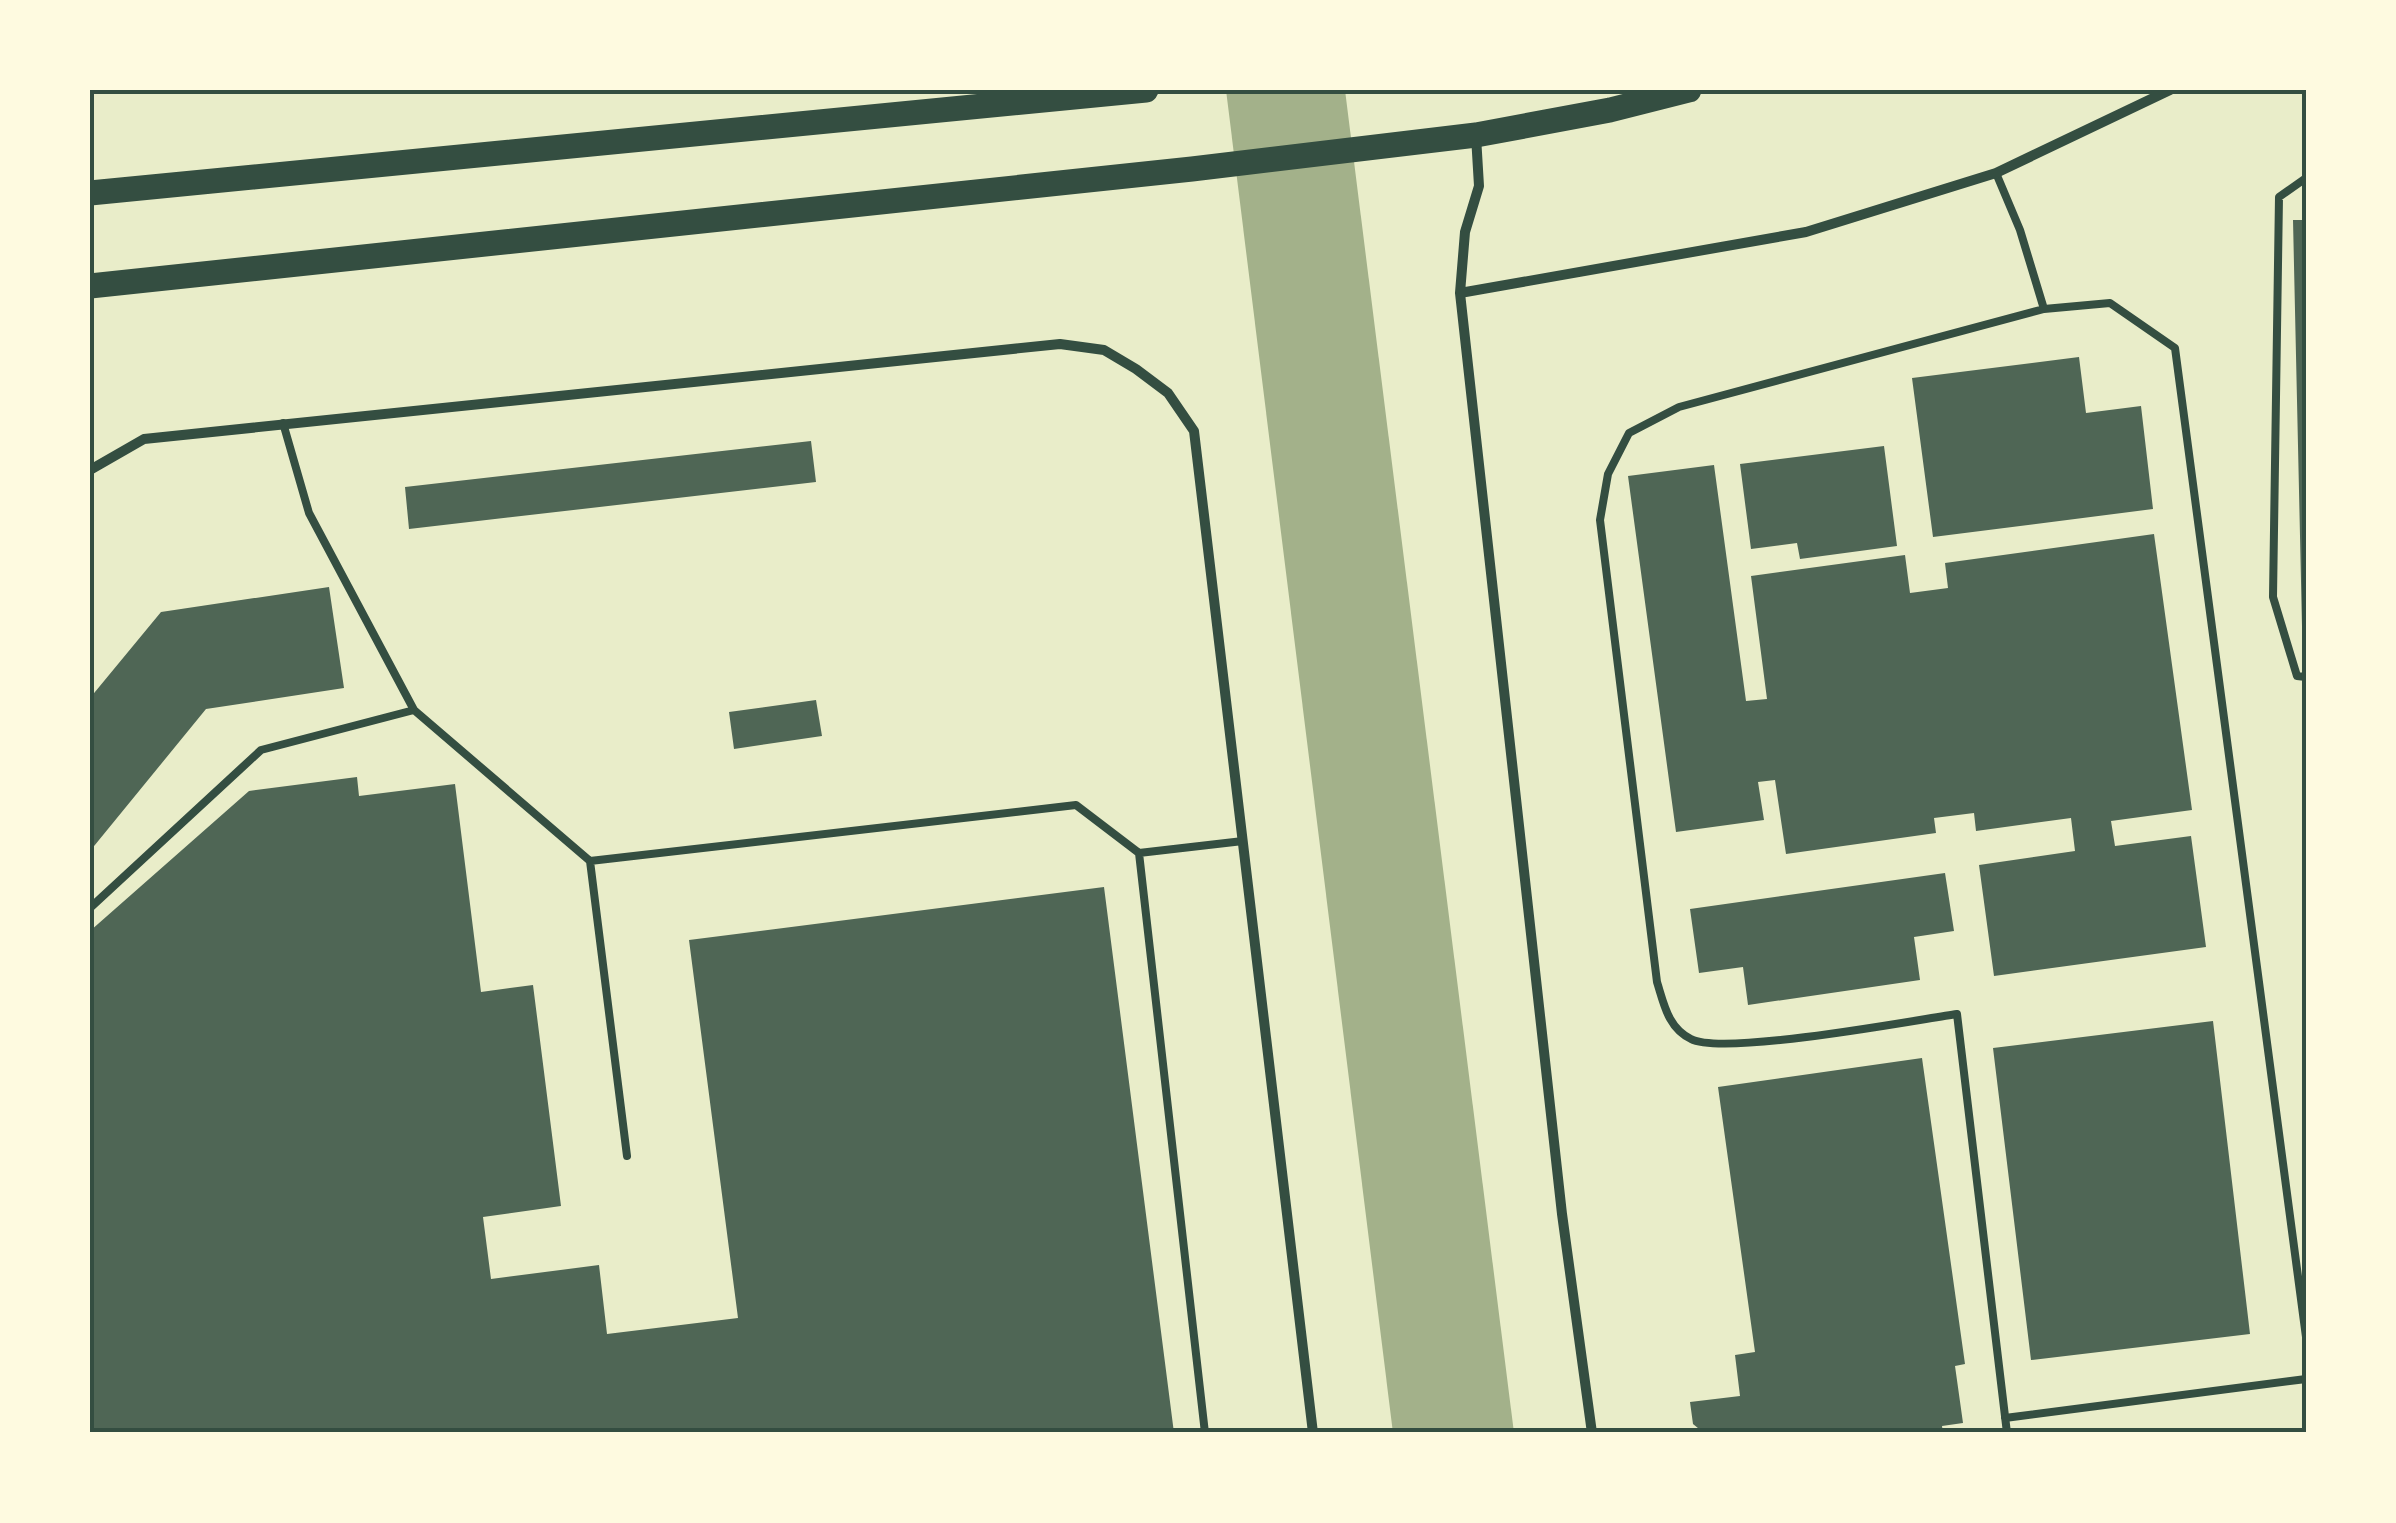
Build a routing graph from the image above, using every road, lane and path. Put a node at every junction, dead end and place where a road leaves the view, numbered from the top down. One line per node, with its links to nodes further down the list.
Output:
1 (1146, 90): 7 (main road)
2 (1688, 90): 4 (main road)
3 (2170, 90): 5 (street)
4 (1476, 134): 8 (main road); 10 (street)
5 (1996, 173): 10 (street); 12 (lane)
6 (2306, 178): 15 (lane)
7 (90, 192)
8 (117, 283): 9 (main road); 11 (main road)
9 (90, 286)
10 (1460, 293): 27 (street)
11 (90, 295)
12 (2044, 309): 22 (lane); 24 (lane)
13 (283, 423): 14 (street); 16 (lane); 17 (street)
14 (90, 470)
15 (2306, 676)
16 (414, 710): 19 (lane); 20 (lane)
17 (1242, 841): 18 (lane); 26 (street)
18 (1139, 852): 19 (lane); 25 (lane)
19 (590, 861): 21 (lane)
20 (90, 908)
21 (627, 1156)
22 (2306, 1337)
23 (2306, 1379): 24 (lane)
24 (2005, 1418): 28 (lane)
25 (1205, 1433)
26 (1313, 1433)
27 (1592, 1433)
28 (2006, 1433)

